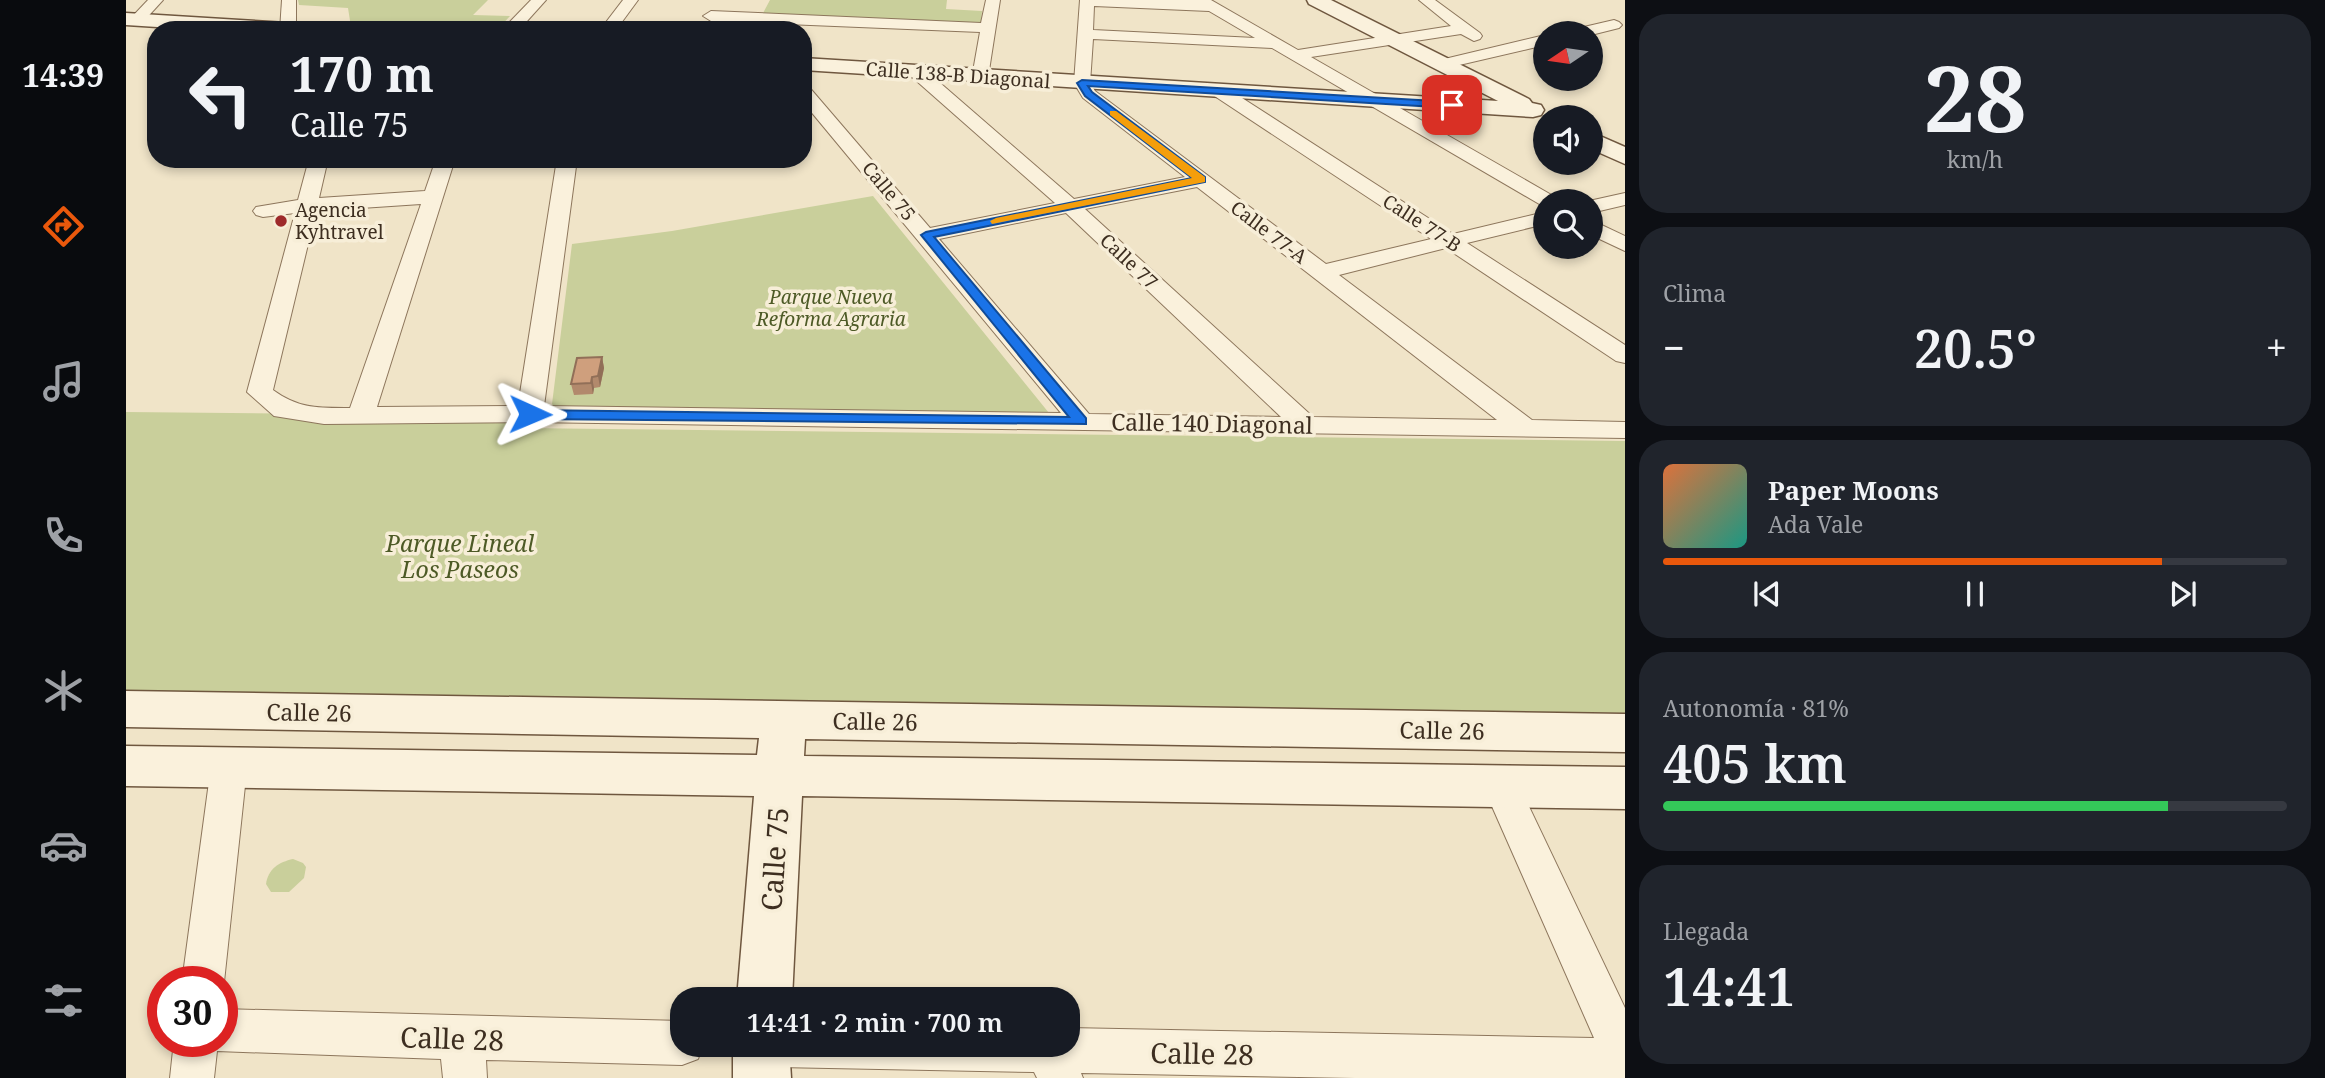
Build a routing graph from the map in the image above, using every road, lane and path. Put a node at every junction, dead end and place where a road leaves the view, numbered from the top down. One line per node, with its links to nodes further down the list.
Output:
1 (156, 0): 18 (street)
2 (289, 0): 13 (street)
3 (539, 0): 14 (street)
4 (631, 0): 15 (street)
5 (721, 0): 16 (street)
6 (810, 0): 12 (street)
7 (993, 0): 21 (street)
8 (1317, 0): 24 (street)
9 (1426, 0): 22 (street)
10 (1087, 1): 11 (street); 23 (street)
11 (1206, 3): 26 (street)
12 (801, 20): 17 (street); 21 (street)
13 (288, 21)
14 (519, 21)
15 (615, 21)
16 (708, 21)
17 (770, 21)
18 (130, 22)
19 (1614, 25): 20 (street)
20 (1603, 27)
21 (989, 28): 33 (street)
22 (1464, 29): 24 (street); 27 (street)
23 (1086, 34): 26 (street); 34 (street)
24 (1395, 40): 28 (street); 30 (street)
25 (1533, 43): 27 (street)
26 (1276, 44): 28 (street)
27 (1497, 51): 30 (street)
28 (1295, 55): 36 (street)
29 (812, 59): 33 (street, Calle 138-B Diagonal)
30 (1442, 64): 37 (street)
31 (812, 65): 32 (street, Calle 138-B Diagonal)
32 (918, 73): 33 (street, Calle 138-B Diagonal); 52 (street, Calle 77)
33 (981, 73): 34 (street, Calle 138-B Diagonal)
34 (1082, 79): 35 (street, Calle 138-B Diagonal); 36 (street, Calle 138-B Diagonal); 46 (street, Calle 77-A)
35 (1219, 91): 36 (street, Calle 138-B Diagonal); 57 (street, Calle 77-B)
36 (1363, 95): 37 (street, Calle 138-B Diagonal); 40 (street, Calle 138-B Diagonal); 47 (street)
37 (1509, 98): 39 (street)
38 (812, 102): 56 (street, Calle 75)
39 (1533, 110)
40 (1533, 113)
41 (1603, 145): 42 (street)
42 (1624, 155)
43 (317, 168): 51 (street)
44 (443, 168): 48 (street)
45 (566, 168): 61 (street)
46 (1201, 180): 52 (street); 59 (street, Calle 77-A)
47 (1533, 192)
48 (433, 197): 51 (street); 62 (street)
49 (1625, 199): 50 (street)
50 (1603, 204)
51 (307, 205): 53 (street); 62 (street, Calle 140 Diagonal)
52 (1070, 206): 56 (street); 64 (street, Calle 77)
53 (263, 211)
54 (1533, 221): 57 (street)
55 (1603, 233): 58 (street)
56 (926, 235): 63 (street, Calle 75)
57 (1449, 241): 59 (street); 60 (street, Calle 77-B)
58 (1625, 245)
59 (1322, 272): 65 (street, Calle 77-A)
60 (1625, 356)
61 (530, 414): 62 (street, Calle 140 Diagonal); 63 (street, Calle 140 Diagonal)
62 (361, 415)
63 (1081, 421): 64 (street, Calle 140 Diagonal)
64 (1306, 425): 65 (street, Calle 140 Diagonal)
65 (1527, 429): 66 (street, Calle 140 Diagonal)
66 (1625, 430)
67 (126, 709): 68 (street, Calle 26)
68 (783, 719): 69 (street, Calle 26); 72 (street, Calle 75)
69 (1625, 733)
70 (126, 765): 71 (street)
71 (229, 767): 72 (street); 75 (street)
72 (780, 775): 73 (street); 76 (street, Calle 75)
73 (1501, 786): 74 (street); 83 (street)
74 (1625, 788)
75 (205, 966)
76 (765, 987)
77 (238, 1033): 82 (street, Calle 28)
78 (670, 1044): 82 (street, Calle 28)
79 (194, 1057): 86 (street)
80 (761, 1057): 87 (street)
81 (952, 1057): 84 (street, Calle 28)
82 (463, 1058)
83 (1625, 1059): 85 (street, Calle 28)
84 (1054, 1064): 85 (street, Calle 28)
85 (1354, 1067)
86 (192, 1078)
87 (762, 1078)

